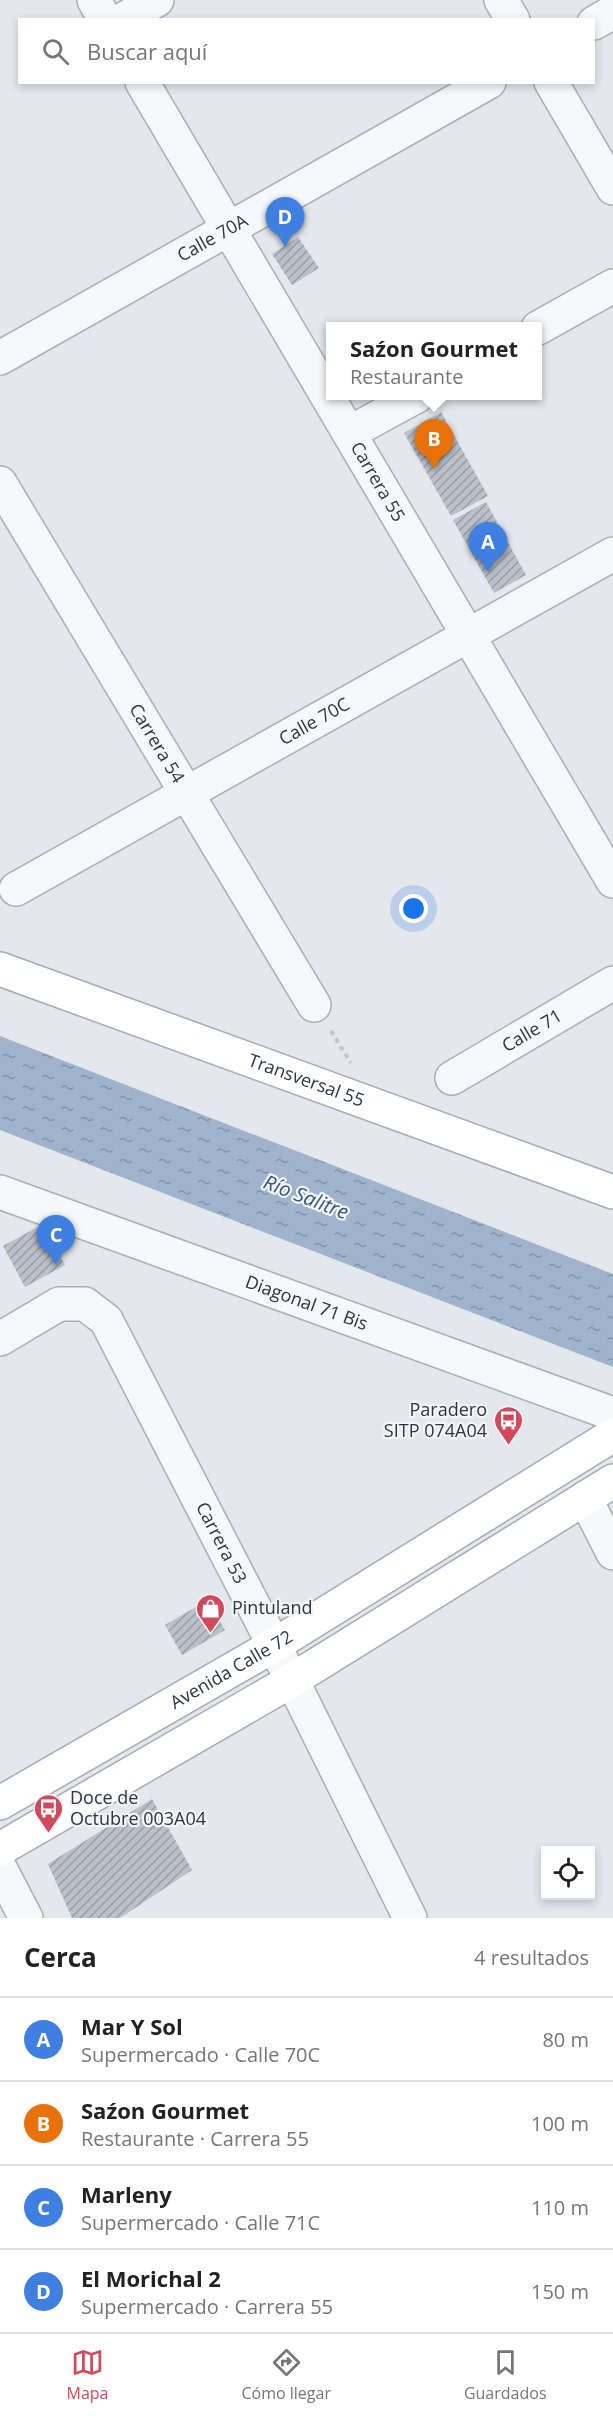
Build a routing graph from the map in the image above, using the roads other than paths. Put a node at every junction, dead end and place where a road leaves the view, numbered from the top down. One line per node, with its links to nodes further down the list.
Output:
1 (94, 0): 5 (street)
2 (157, 0): 6 (street)
3 (501, 0): 7 (street)
4 (613, 12): 8 (street)
5 (104, 18)
6 (126, 18)
7 (512, 18)
8 (595, 22)
9 (143, 84): 13 (street, Carrera 55)
10 (485, 84): 13 (street, Calle 70A)
11 (552, 84): 12 (street)
12 (613, 188)
13 (229, 229): 16 (street, Calle 70A); 17 (street, Carrera 55)
14 (613, 286): 15 (street)
15 (542, 325)
16 (0, 358)
17 (326, 394)
18 (330, 400): 20 (street, Carrera 55)
19 (410, 400): 20 (street)
20 (349, 433): 23 (street, Carrera 55)
21 (0, 483): 24 (street, Carrera 54)
22 (613, 554): 23 (street, Calle 70C)
23 (467, 634): 24 (street, Calle 70C); 25 (street, Carrera 55)
24 (186, 793): 26 (street, Calle 70C); 29 (street, Carrera 54)
25 (613, 881)
26 (16, 890)
27 (0, 969): 32 (main road, Transversal 55)
28 (613, 983): 30 (street, Calle 71)
29 (314, 1005)
30 (452, 1078)
31 (0, 1192): 34 (street, Diagonal 71 Bis)
32 (613, 1192)
33 (0, 1339): 39 (street, Carrera 53)
34 (613, 1414)
35 (613, 1435): 39 (main road, Avenida Calle 72)
36 (613, 1481): 37 (main road)
37 (585, 1498): 38 (street); 40 (main road)
38 (613, 1553)
39 (273, 1646): 40 (street, Carrera 53); 41 (main road, Avenida Calle 72)
40 (292, 1680): 42 (main road); 45 (street, Carrera 53)
41 (0, 1803)
42 (0, 1849)
43 (0, 1868): 44 (street)
44 (26, 1918)
45 (410, 1918)

